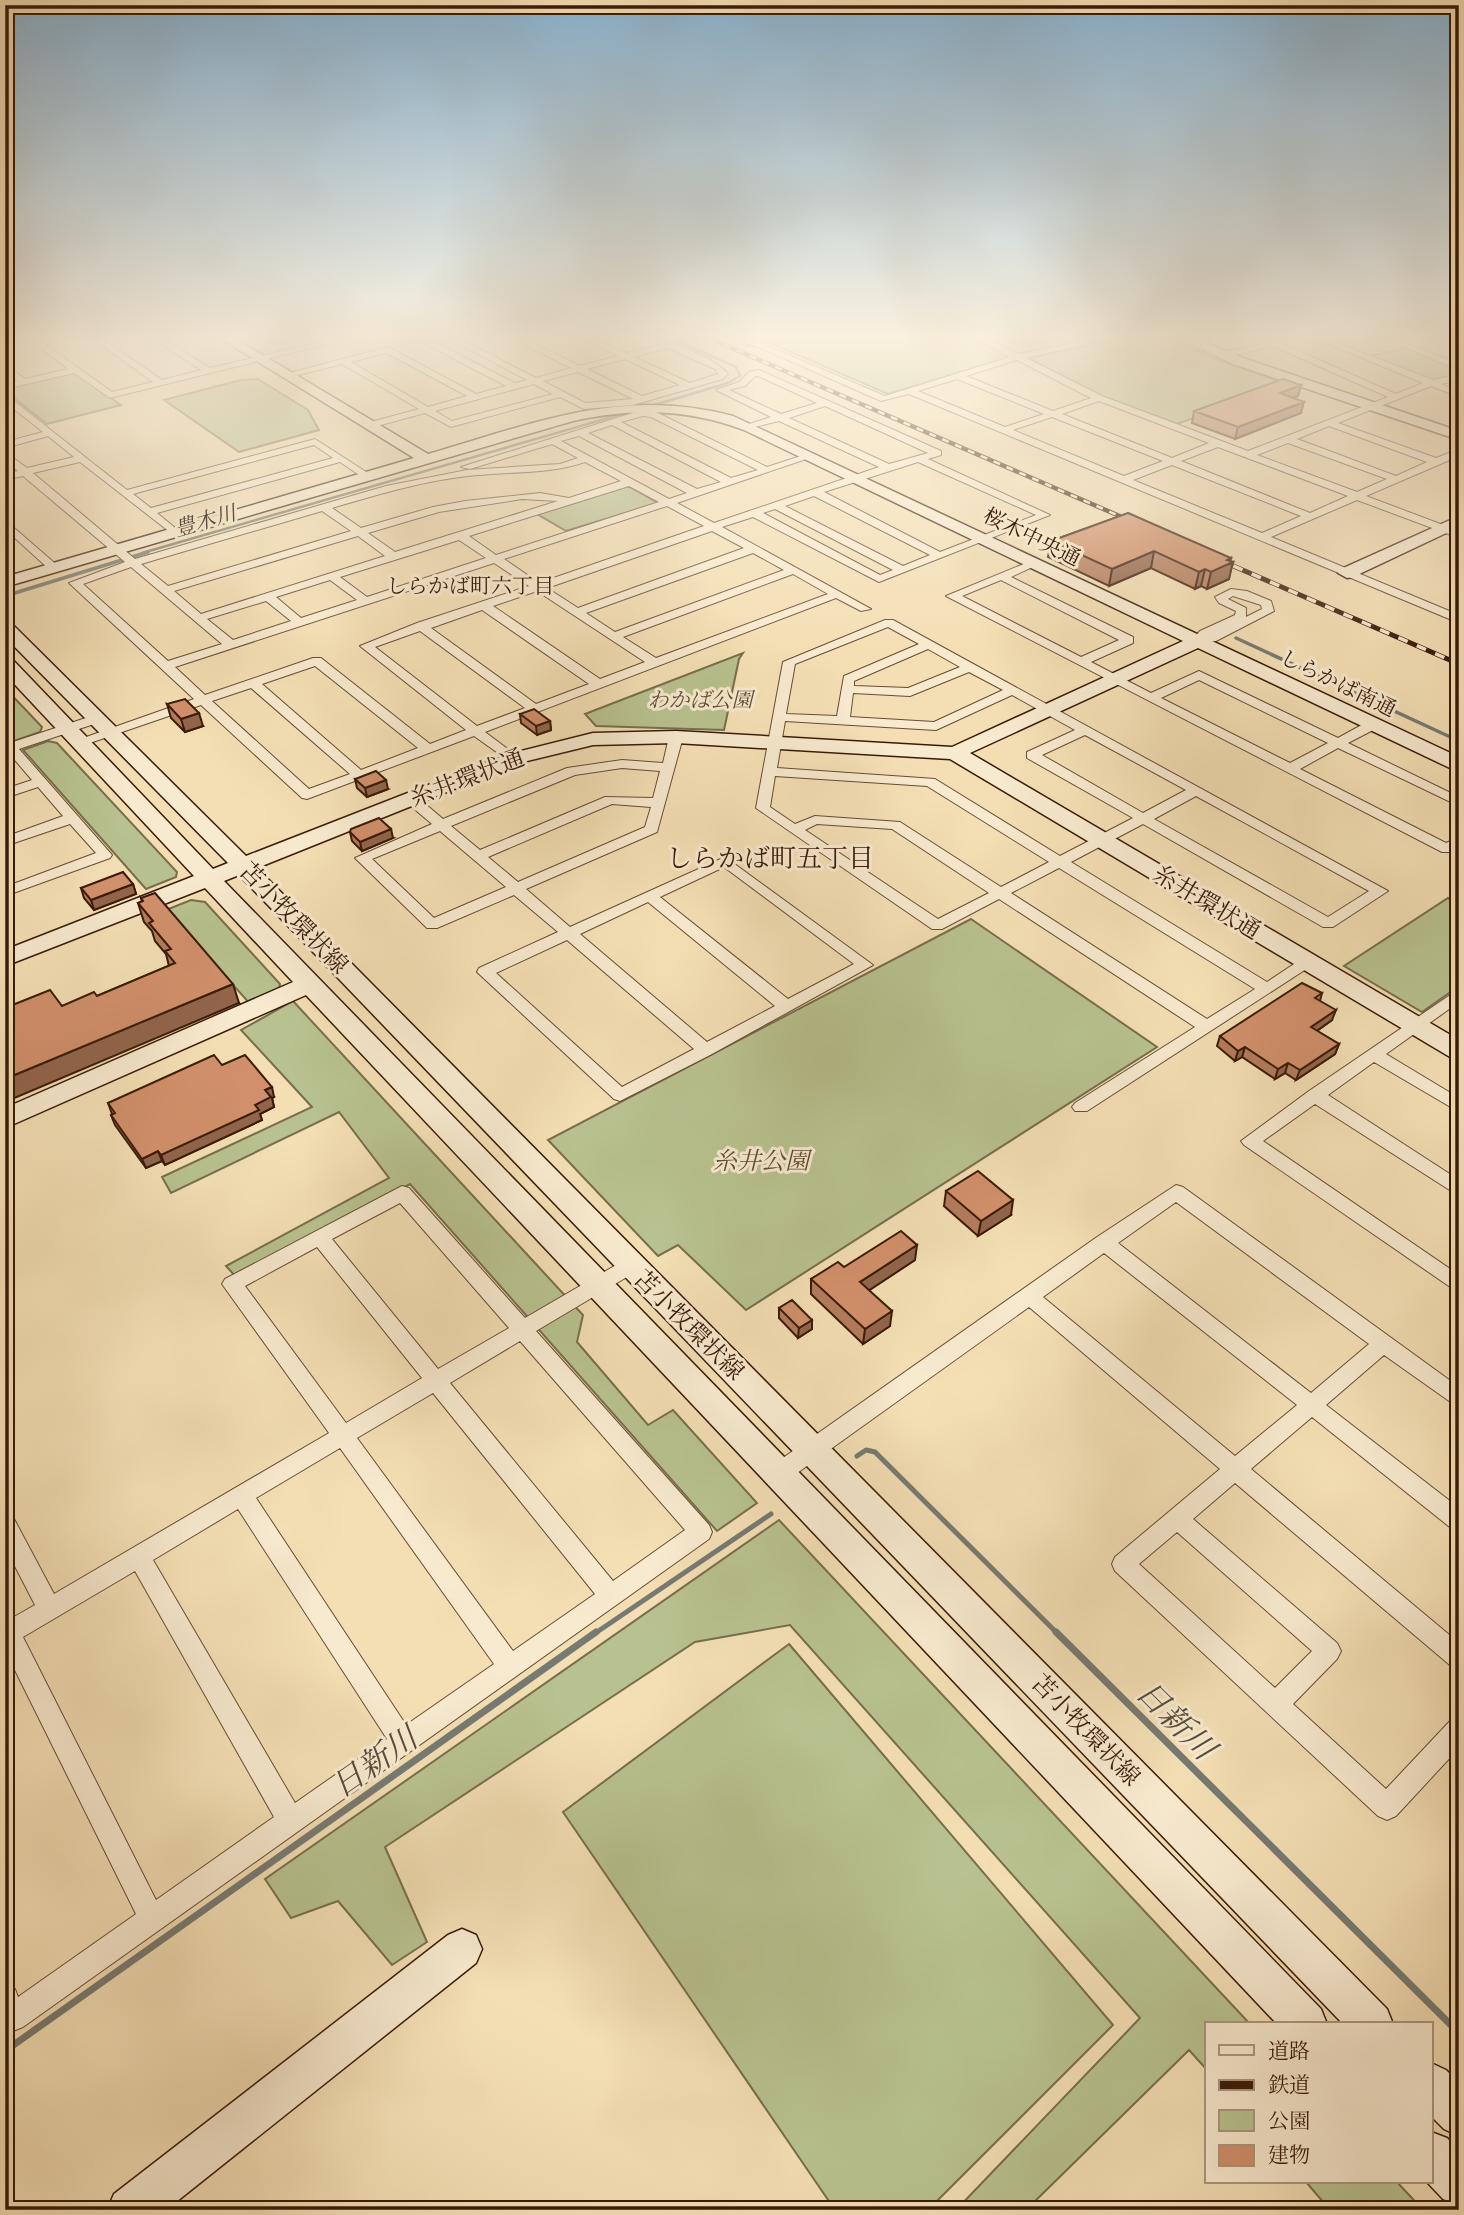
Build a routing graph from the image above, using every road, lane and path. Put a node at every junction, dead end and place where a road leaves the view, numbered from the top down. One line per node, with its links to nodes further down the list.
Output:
1 (62, 442): 24 (street)
2 (314, 442): 44 (street)
3 (316, 442): 27 (street)
4 (399, 442): 25 (street)
5 (479, 442): 25 (street, 桜木中央通)
6 (544, 442): 34 (street)
7 (557, 442): 26 (street)
8 (599, 442): 43 (street)
9 (653, 442): 41 (street)
10 (710, 442): 32 (street)
11 (781, 442): 23 (street, 桜木中央通)
12 (834, 442): 31 (street)
13 (913, 442): 28 (street)
14 (1034, 442): 39 (street)
15 (1124, 442): 29 (street)
16 (1279, 442): 21 (street)
17 (1297, 442): 38 (street)
18 (1382, 442): 30 (street)
19 (1219, 443): 21 (street); 29 (street)
20 (1459, 452): 30 (street)
21 (1248, 454): 45 (street)
22 (5, 455): 33 (street)
23 (810, 456): 32 (street); 37 (street, 桜木中央通)
24 (82, 458): 33 (street); 44 (street)
25 (425, 458): 36 (street, 桜木中央通)
26 (587, 458): 34 (street); 40 (street)
27 (341, 459): 36 (street); 50 (street)
28 (919, 459): 31 (street); 60 (street)
29 (1172, 461): 39 (street); 52 (street)
30 (1436, 462): 38 (street)
31 (888, 468): 37 (street)
32 (766, 470): 41 (street)
33 (25, 472): 35 (street); 64 (street)
34 (467, 473): 49 (street)
35 (5, 477)
36 (369, 477): 56 (street, 桜木中央通)
37 (855, 478): 42 (street); 60 (street, 桜木中央通)
38 (1395, 479): 45 (street)
39 (1123, 480): 59 (street)
40 (630, 482): 46 (street); 47 (street)
41 (730, 482): 43 (street)
42 (815, 492): 48 (street); 63 (street)
43 (696, 493): 47 (street)
44 (127, 494): 50 (street)
45 (1356, 496): 52 (street); 55 (street)
46 (567, 501): 57 (street); 58 (street)
47 (668, 502): 54 (street); 65 (street)
48 (776, 505): 51 (street); 69 (street)
49 (323, 507): 57 (street); 64 (street)
50 (150, 512): 56 (street)
51 (754, 513): 54 (street); 69 (street)
52 (1309, 516): 59 (street)
53 (5, 523): 67 (street)
54 (713, 527): 61 (street); 74 (street)
55 (1454, 530): 70 (street)
56 (175, 533): 64 (street, 桜木中央通)
57 (359, 533): 62 (street); 75 (street)
58 (459, 536): 62 (street); 65 (street)
59 (1262, 537): 70 (street)
60 (984, 539): 63 (street); 66 (street, 桜木中央通)
61 (753, 549): 68 (street); 81 (street)
62 (393, 556): 71 (street)
63 (940, 556): 69 (street)
64 (126, 557): 67 (street, 桜木中央通); 75 (street); 94 (street)
65 (495, 559): 74 (street); 78 (street)
66 (1035, 563): 72 (street); 88 (street, 桜木中央通)
67 (54, 568): 73 (street, 桜木中央通)
68 (794, 570): 76 (street); 87 (street)
69 (902, 570)
70 (1353, 575): 83 (street)
71 (331, 576): 77 (street); 78 (street)
72 (1001, 576): 92 (street); 92 (street)
73 (5, 582)
74 (538, 586): 79 (street); 81 (street)
75 (166, 590): 82 (street)
76 (837, 594): 80 (street); 91 (street)
77 (267, 596): 82 (street); 84 (street)
78 (366, 601): 84 (street)
79 (483, 606): 85 (street); 98 (street)
80 (865, 608)
81 (577, 611): 87 (street)
82 (199, 618): 89 (street)
83 (1458, 618)
84 (299, 622): 89 (street)
85 (421, 626): 103 (street); 110 (street)
86 (5, 627): 108 (street, 苫小牧環状線)
87 (615, 636): 91 (street)
88 (1198, 641): 88 (street); 96 (street, 糸井環状通); 107 (street, しらかば南通)
89 (231, 645): 94 (street)
90 (928, 645): 95 (street); 99 (street); 105 (street)
91 (653, 662): 98 (street)
92 (1081, 662): 96 (street)
93 (5, 663): 111 (street, 苫小牧環状線)
94 (166, 666): 102 (street)
95 (970, 667): 99 (street); 100 (street)
96 (1115, 679): 101 (street); 104 (street, 糸井環状通)
97 (253, 683): 102 (street); 116 (street); 123 (street)
98 (597, 683): 103 (street)
99 (846, 690): 106 (street)
100 (1013, 690): 104 (street); 106 (street)
101 (1151, 698): 113 (street); 121 (street)
102 (202, 700): 108 (street); 123 (street)
103 (533, 708): 110 (street)
104 (1048, 710): 109 (street); 117 (street, 糸井環状通)
105 (779, 717): 106 (street); 114 (street)
106 (842, 720)
107 (1371, 724): 113 (street); 119 (street, しらかば南通)
108 (104, 725): 111 (street); 139 (street, 苫小牧環状線)
109 (1085, 730): 125 (street); 131 (street)
110 (475, 731): 116 (street); 118 (street)
111 (73, 735): 115 (street); 140 (street, 苫小牧環状線)
112 (676, 737): 114 (street, 糸井環状通); 118 (street, 糸井環状通); 120 (street)
113 (1339, 742): 121 (street); 128 (street)
114 (775, 743): 117 (street, 糸井環状通); 122 (street)
115 (7, 746): 124 (street)
116 (429, 750): 123 (street)
117 (955, 753): 134 (street, 糸井環状通)
118 (512, 759): 127 (street, 糸井環状通)
119 (1459, 765)
120 (667, 767): 129 (street); 132 (street)
121 (1289, 769): 135 (street)
122 (769, 772): 133 (street); 138 (street)
123 (360, 776)
124 (41, 782): 126 (street); 130 (street)
125 (1197, 790): 131 (street); 131 (street)
126 (5, 794)
127 (411, 799): 132 (street); 139 (street, 糸井環状通)
128 (1459, 802)
129 (659, 803): 137 (street); 141 (street)
130 (72, 818): 136 (street); 142 (street)
131 (1143, 818): 134 (street)
132 (442, 825): 137 (street); 141 (street)
133 (795, 829): 143 (street); 143 (street)
134 (1101, 839): 138 (street); 147 (street, 糸井環状通)
135 (1459, 841)
136 (5, 842)
137 (479, 856): 141 (street)
138 (1060, 862): 143 (street); 149 (street)
139 (242, 866): 140 (street, 糸井環状通); 164 (street, 苫小牧環状線)
140 (209, 879): 146 (street, 糸井環状通); 148 (street, 苫小牧環状線)
141 (516, 888): 145 (street)
142 (5, 892)
143 (1001, 892): 153 (street)
144 (649, 895): 145 (street); 151 (street); 151 (street)
145 (568, 932): 154 (street); 154 (street)
146 (5, 959)
147 (1309, 962): 149 (street); 152 (street, 糸井環状通)
148 (309, 984): 160 (street); 166 (street, 苫小牧環状線)
149 (1267, 989): 153 (street)
150 (1458, 995): 152 (street)
151 (786, 1006): 154 (street)
152 (1415, 1025): 155 (street, 糸井環状通); 156 (street)
153 (1207, 1027): 159 (street)
154 (706, 1050)
155 (1459, 1051)
156 (1374, 1054): 157 (street); 158 (street)
157 (1315, 1095): 161 (street); 165 (street)
158 (1459, 1106)
159 (1081, 1107)
160 (5, 1119)
161 (1459, 1189)
162 (319, 1237): 168 (street); 170 (street); 173 (street)
163 (1104, 1242): 167 (street); 169 (street); 172 (street)
164 (630, 1266): 166 (street); 174 (street, 苫小牧環状線)
165 (1459, 1284)
166 (597, 1286): 168 (street); 176 (street, 苫小牧環状線)
167 (1029, 1296): 174 (street); 175 (street)
168 (523, 1330): 170 (street); 182 (street)
169 (1384, 1344): 171 (street); 172 (street)
170 (436, 1381): 173 (street); 182 (street)
171 (1459, 1399)
172 (1314, 1405): 175 (street); 179 (street)
173 (342, 1437): 177 (street); 186 (street)
174 (813, 1449): 176 (street); 195 (street, 苫小牧環状線)
175 (1236, 1469): 178 (street); 185 (street)
176 (778, 1474): 194 (street, 苫小牧環状線)
177 (242, 1496): 181 (street); 189 (street)
178 (1177, 1519): 187 (street); 187 (street)
179 (1459, 1521)
180 (5, 1524): 183 (street)
181 (139, 1557): 183 (street); 190 (street)
182 (611, 1596): 186 (street)
183 (50, 1609): 184 (street)
184 (7, 1634): 191 (street)
185 (1459, 1658)
186 (510, 1667): 189 (street)
187 (1275, 1705): 188 (street)
188 (1459, 1730)
189 (403, 1742): 190 (street)
190 (291, 1821): 191 (street)
191 (152, 1919): 193 (street)
192 (462, 1949): 200 (street)
193 (5, 1999)
194 (1304, 2022)
195 (1370, 2022)
196 (1432, 2086): 197 (street)
197 (1459, 2114)
198 (1432, 2155): 199 (street)
199 (1459, 2183)
200 (130, 2210)

